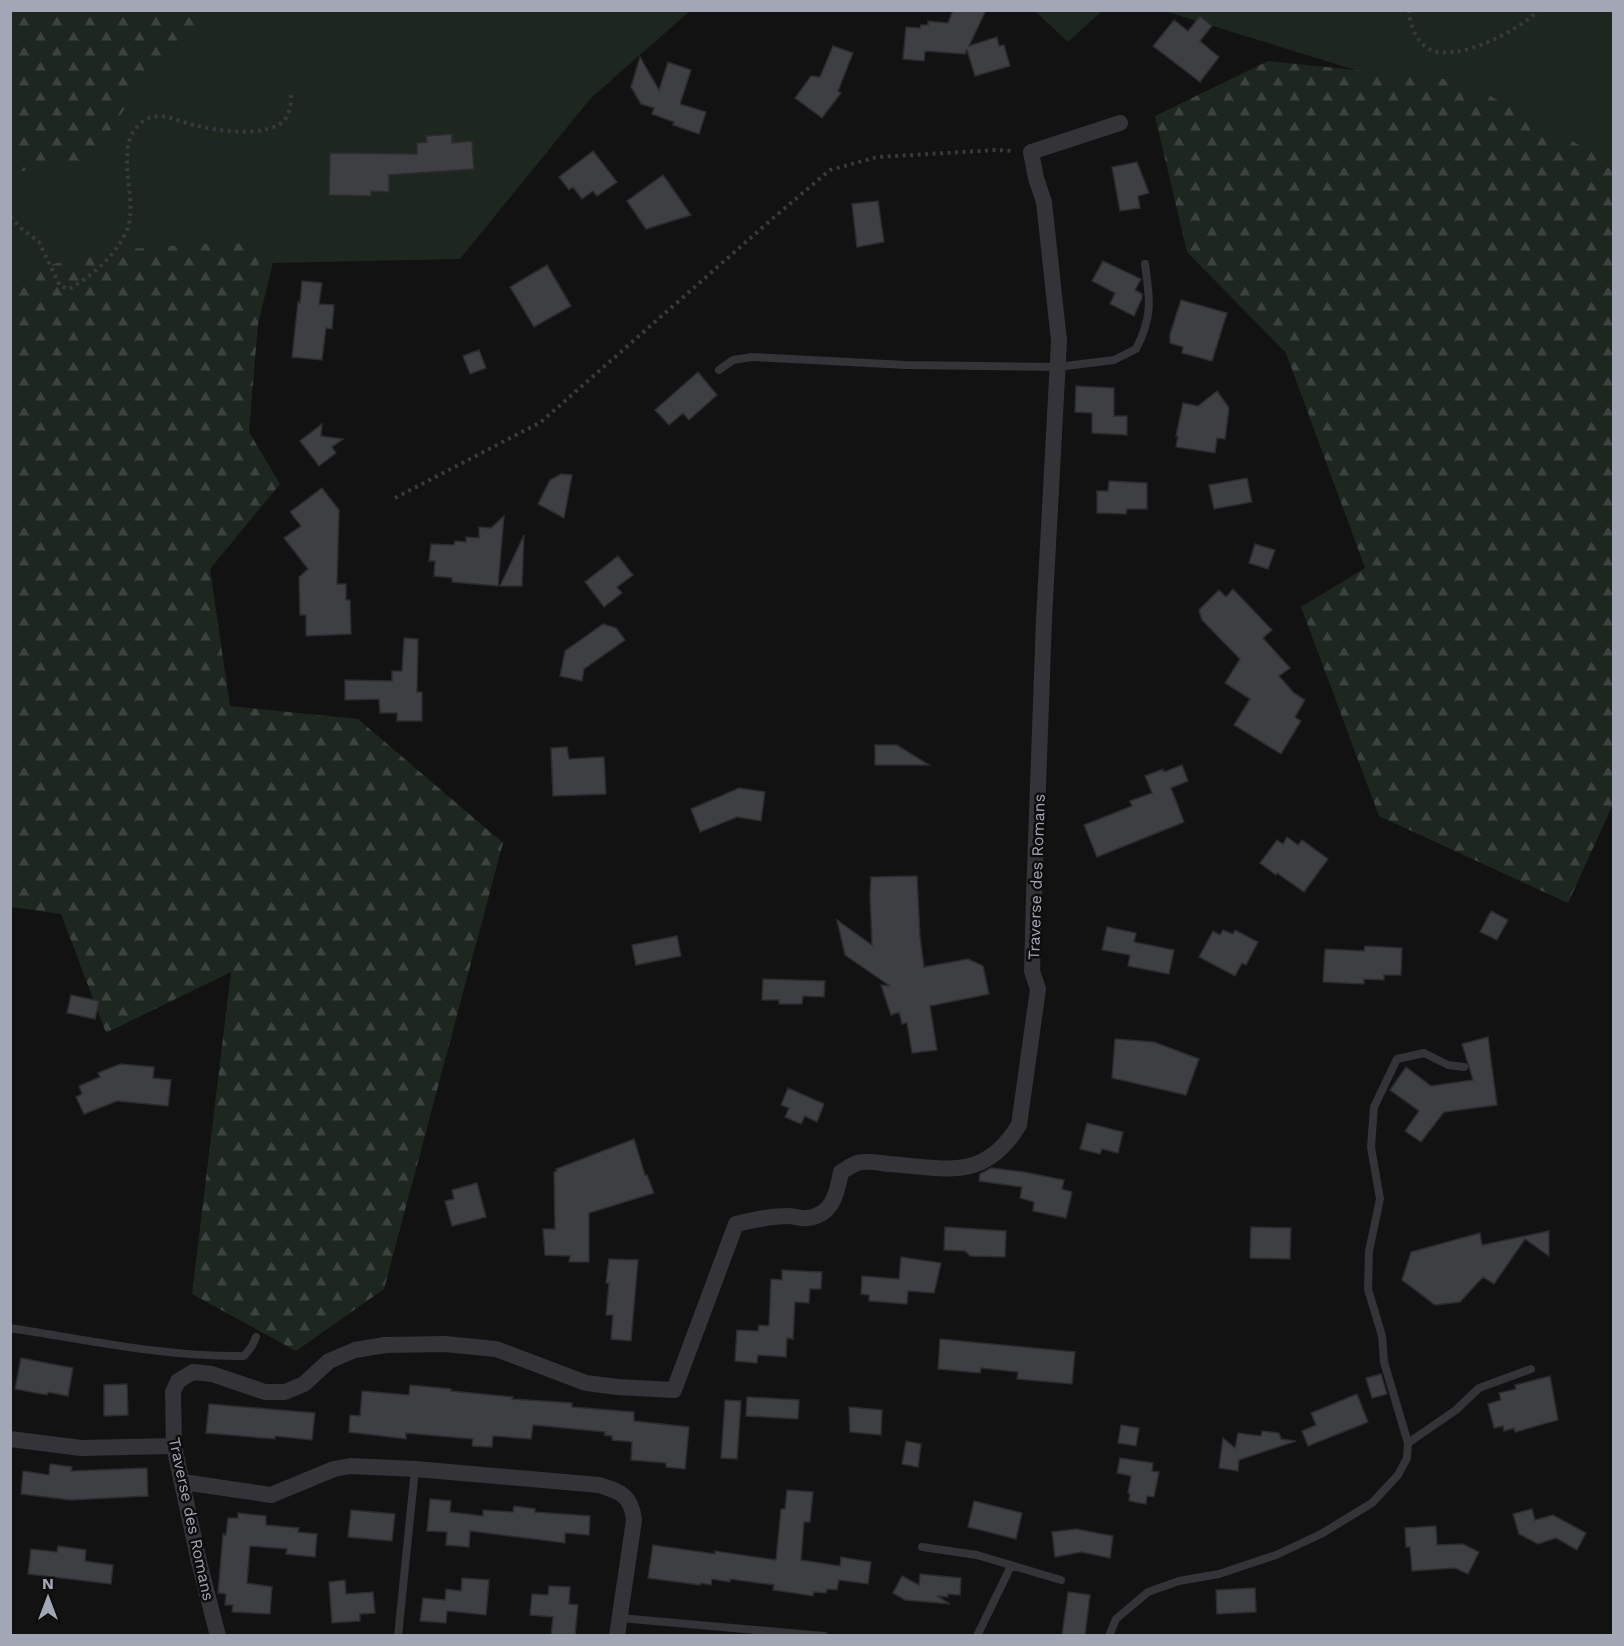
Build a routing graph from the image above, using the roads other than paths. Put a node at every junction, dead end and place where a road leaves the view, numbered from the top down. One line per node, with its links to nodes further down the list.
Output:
1 (1120, 123): 3 (street, Traverse des Romans)
2 (1145, 264): 3 (lane)
3 (1057, 367): 4 (lane); 11 (street, Traverse des Romans)
4 (719, 370)
5 (1464, 1067): 10 (lane)
6 (10, 1328): 7 (lane)
7 (256, 1337)
8 (1531, 1369): 10 (lane)
9 (10, 1439): 11 (street)
10 (1408, 1443): 23 (lane)
11 (174, 1446): 13 (street, Traverse des Romans)
12 (415, 1469): 13 (street); 17 (street); 19 (lane)
13 (183, 1482): 18 (street, Traverse des Romans)
14 (922, 1547): 15 (lane)
15 (1011, 1566): 16 (lane); 22 (lane)
16 (1061, 1580)
17 (620, 1618): 20 (street); 21 (lane)
18 (218, 1635)
19 (398, 1635)
20 (617, 1635)
21 (824, 1635)
22 (977, 1635)
23 (1109, 1635)

